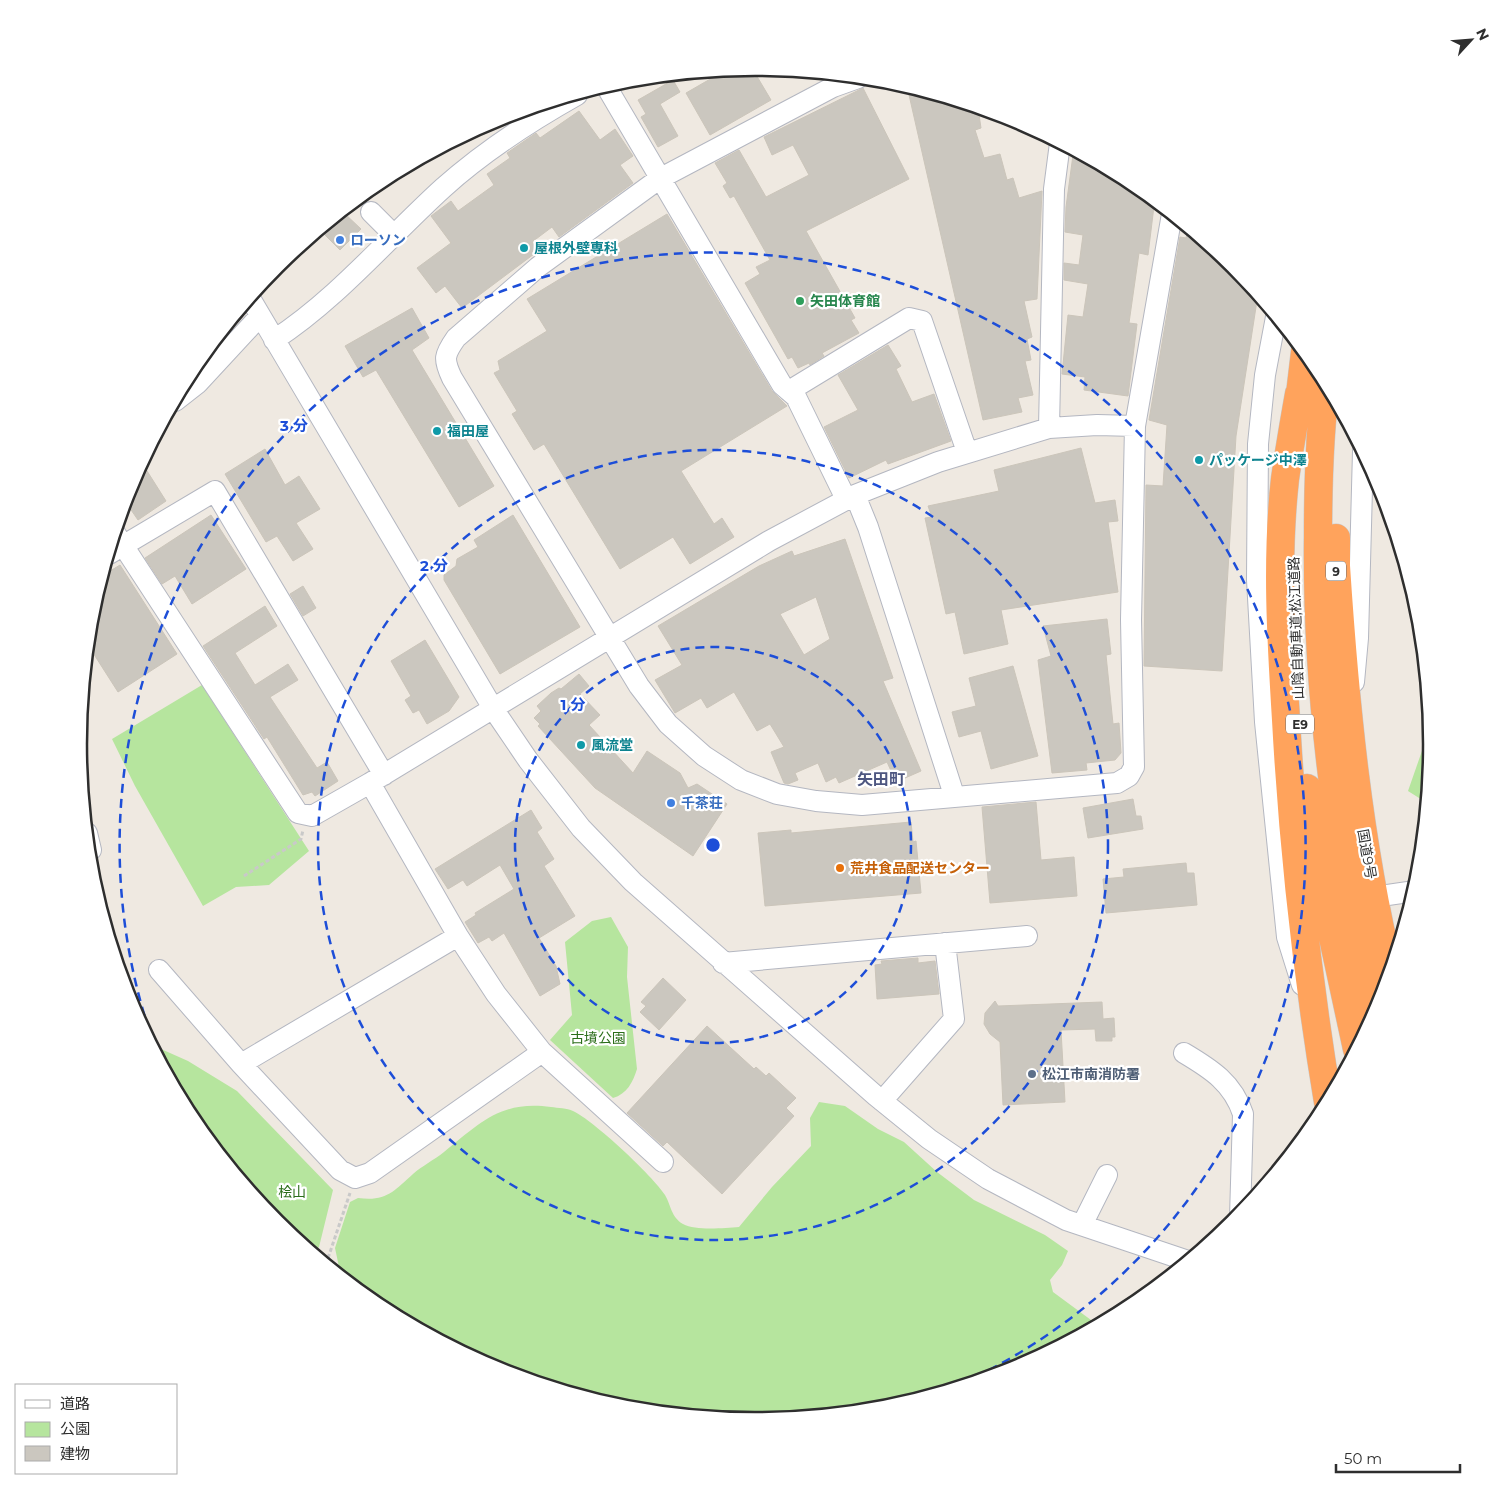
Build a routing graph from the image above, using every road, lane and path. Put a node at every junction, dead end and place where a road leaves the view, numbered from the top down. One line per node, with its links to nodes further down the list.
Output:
1 (845, 82): 5 (street)
2 (610, 93): 5 (street)
3 (554, 108): 8 (street)
4 (1059, 149): 20 (street)
5 (659, 179): 15 (street); 26 (street)
6 (371, 212): 8 (street)
7 (1171, 221): 19 (street)
8 (394, 235): 12 (street)
9 (253, 304): 10 (street)
10 (260, 316): 12 (street); 14 (street)
11 (1275, 324): 42 (street)
12 (274, 340): 27 (street)
13 (1304, 362): 16 (highway, 山陰自動車道;松江道路 / E9)
14 (190, 389)
15 (790, 391): 21 (street); 23 (street)
16 (1299, 394): 42 (highway); 43 (highway, 山陰自動車道;松江道路 / E9)
17 (1325, 396): 41 (highway, 山陰自動車道;松江道路 / E9)
18 (1339, 419): 28 (highway, 9)
19 (1135, 426): 20 (street); 30 (street)
20 (1049, 428): 21 (street)
21 (967, 452): 23 (street)
22 (1363, 466): 28 (street)
23 (851, 497): 26 (street); 30 (street)
24 (119, 542): 29 (street)
25 (118, 547): 29 (street)
26 (610, 638): 27 (street); 30 (street)
27 (494, 710): 29 (street); 39 (street)
28 (1348, 735): 34 (highway, 国道9号 / 9)
29 (377, 779): 35 (street)
30 (954, 795)
31 (301, 839): 32 (path)
32 (244, 876)
33 (1407, 892): 34 (street)
34 (1374, 897): 38 (highway, 国道9号 / 9)
35 (458, 936): 44 (street); 46 (street)
36 (1027, 936): 37 (street)
37 (945, 943): 39 (street); 48 (street)
38 (1388, 960)
39 (723, 963): 48 (street)
40 (159, 970): 46 (street)
41 (1371, 1004)
42 (1316, 1032): 47 (highway)
43 (1355, 1040)
44 (542, 1052): 49 (street); 51 (street)
45 (1184, 1053): 52 (street)
46 (241, 1064): 51 (street)
47 (1326, 1092)
48 (882, 1101): 53 (street)
49 (663, 1162)
50 (1107, 1175): 53 (street)
51 (355, 1178): 54 (path)
52 (1240, 1204)
53 (1082, 1225): 55 (street)
54 (328, 1258)
55 (1182, 1259)

